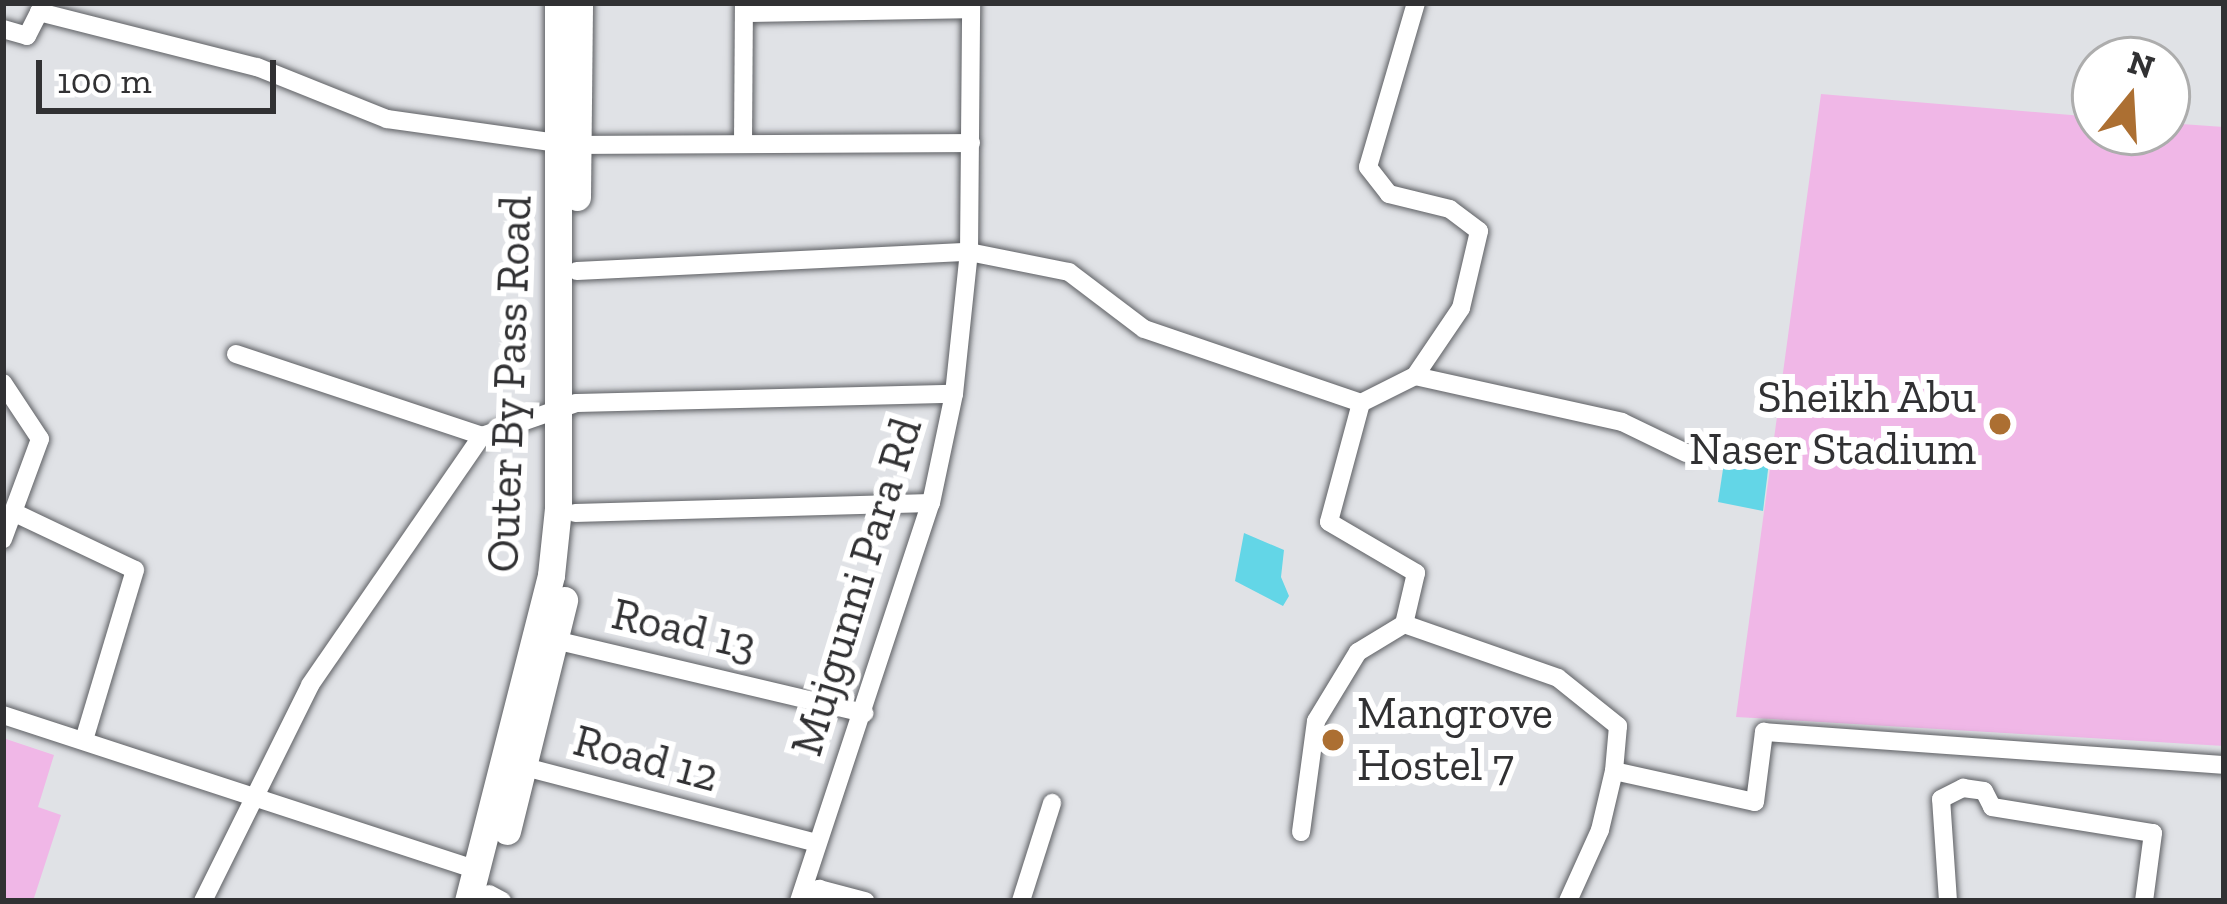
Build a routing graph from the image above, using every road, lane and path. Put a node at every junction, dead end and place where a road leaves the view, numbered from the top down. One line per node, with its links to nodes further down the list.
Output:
1 (558, 3): 9 (main road, Outer By Pass Road)
2 (578, 3): 9 (main road, Outer By Pass Road)
3 (1416, 3): 13 (street)
4 (971, 6): 5 (street); 8 (street, Mujgunni Para Rd)
5 (744, 8): 7 (street)
6 (3, 29): 9 (street)
7 (743, 143): 8 (street); 9 (street)
8 (971, 143): 10 (street, Mujgunni Para Rd)
9 (567, 144): 11 (main road, Outer By Pass Road); 17 (main road, Outer By Pass Road)
10 (969, 252): 11 (street); 15 (street, Mujgunni Para Rd); 16 (street)
11 (577, 271): 17 (main road, Outer By Pass Road)
12 (236, 354): 18 (street)
13 (1415, 376): 16 (street); 19 (street)
14 (3, 383): 21 (street)
15 (954, 394): 17 (street); 20 (street, Mujgunni Para Rd)
16 (1361, 404): 24 (street)
17 (567, 405): 18 (street); 22 (main road, Outer By Pass Road); 36 (main road, Outer By Pass Road)
18 (482, 436): 32 (street)
19 (1686, 453)
20 (931, 502): 22 (street); 26 (street, Mujgunni Para Rd)
21 (13, 512): 23 (street); 28 (street)
22 (575, 513): 25 (main road, Outer By Pass Road)
23 (3, 539)
24 (1404, 624): 31 (street); 34 (street)
25 (555, 640): 26 (street, Road 13); 30 (main road, Outer By Pass Road)
26 (865, 713): 35 (street, Mujgunni Para Rd)
27 (3, 715): 28 (street)
28 (84, 740): 32 (street)
29 (2224, 765): 31 (street)
30 (525, 767): 35 (street, Road 12); 36 (main road, Outer By Pass Road)
31 (1614, 771): 41 (street)
32 (257, 794): 36 (street); 37 (street)
33 (1052, 803): 40 (street)
34 (1300, 832)
35 (818, 843): 38 (street, Mujgunni Para Rd)
36 (485, 893)
37 (203, 901)
38 (800, 901): 39 (street)
39 (865, 901)
40 (1021, 901)
41 (1568, 901)
42 (1948, 901): 43 (street)
43 (2144, 901)

